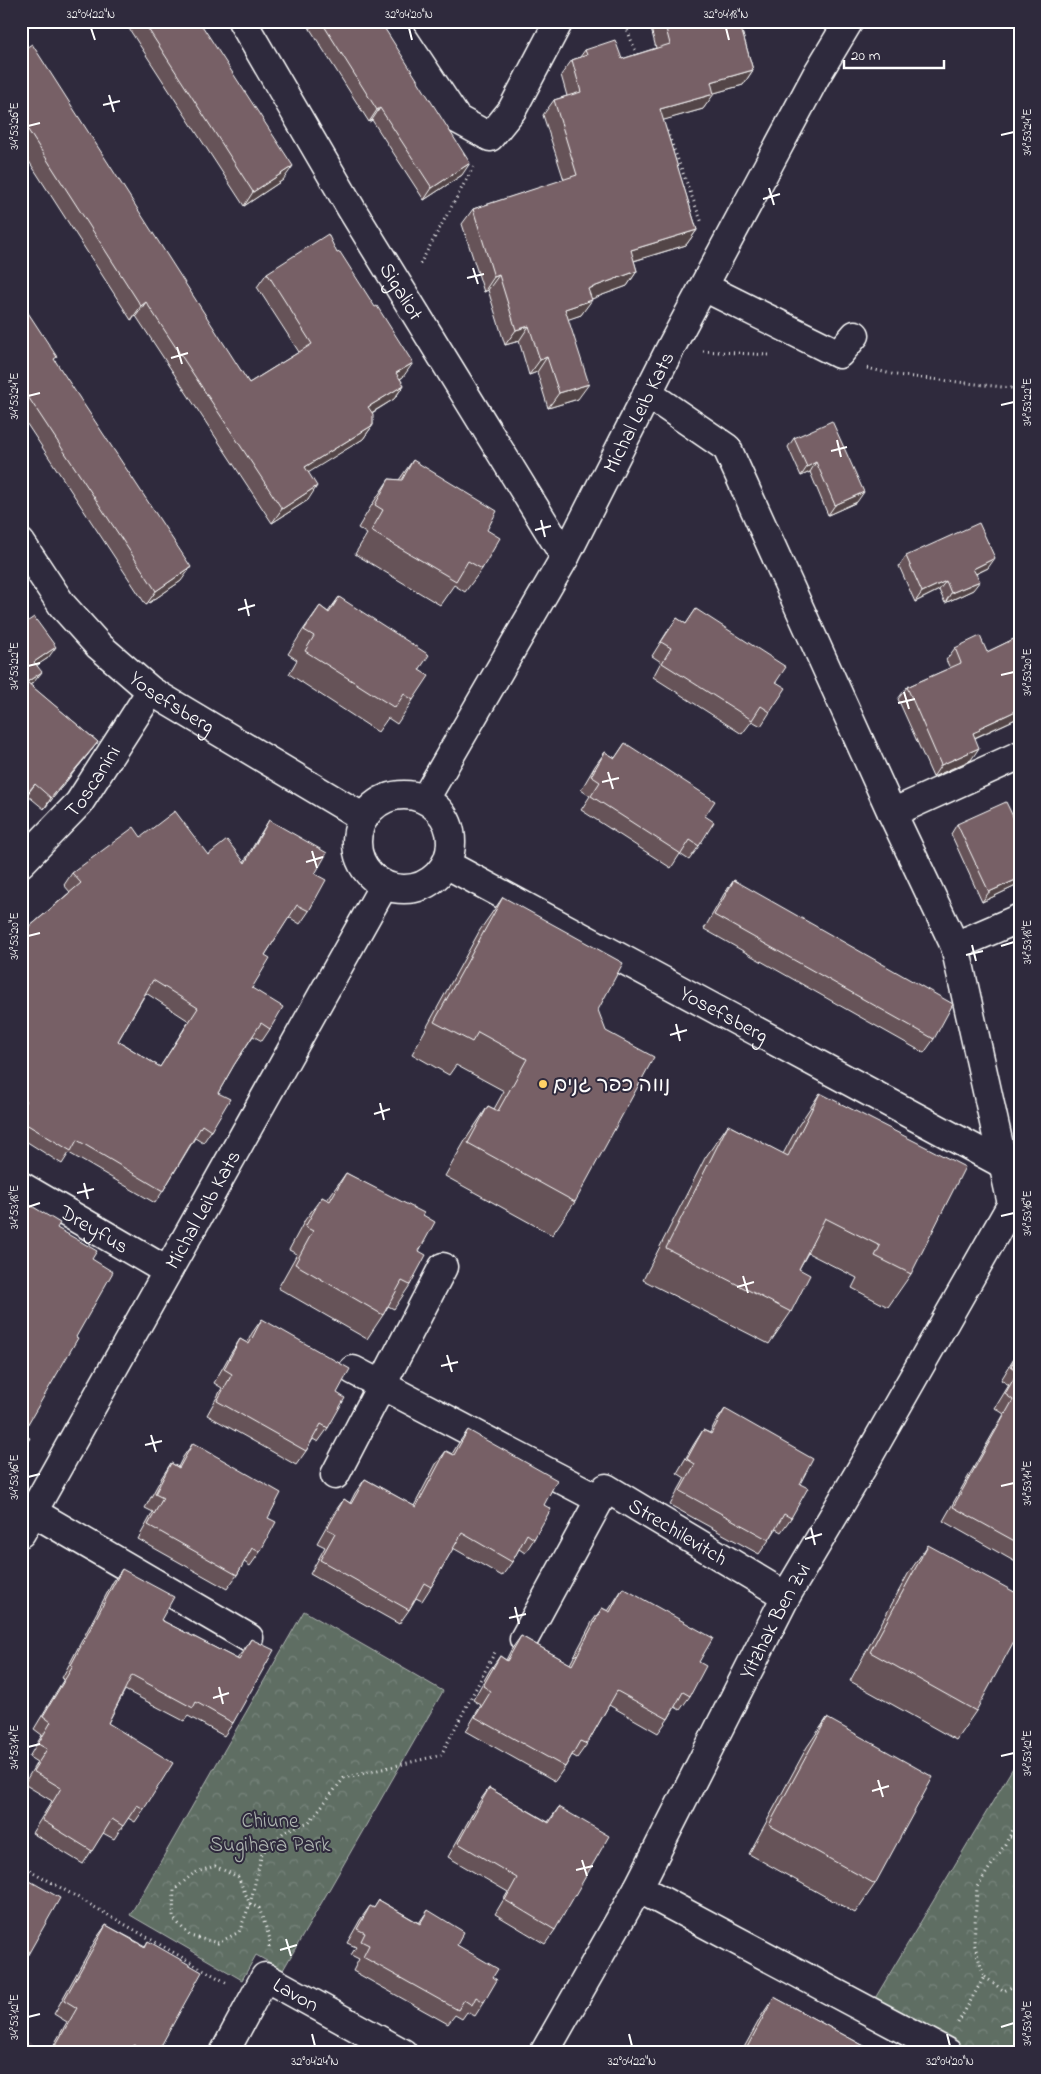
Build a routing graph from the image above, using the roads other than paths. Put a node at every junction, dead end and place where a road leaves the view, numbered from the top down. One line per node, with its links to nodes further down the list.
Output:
1 (242, 21): 9 (street, Sigaliot)
2 (392, 21): 3 (street)
3 (559, 21)
4 (849, 21): 5 (street, Michal Leib Kats)
5 (704, 287): 6 (street); 7 (street, Michal Leib Kats)
6 (855, 335)
7 (647, 394): 9 (street, Michal Leib Kats); 13 (street, Yitzhak Ben Zvi)
8 (21, 543): 10 (street, Yosefsberg)
9 (565, 557): 12 (street, Michal Leib Kats)
10 (151, 691): 14 (street, Yosefsberg); 15 (street, Toscanini)
11 (1020, 755): 13 (street)
12 (425, 799): 14 (street); 16 (street)
13 (892, 813): 19 (street, Yitzhak Ben Zvi)
14 (364, 818): 17 (street)
15 (21, 863)
16 (446, 864): 17 (street); 20 (street, Yosefsberg)
17 (384, 884): 23 (street, Michal Leib Kats)
18 (1020, 918): 19 (street)
19 (955, 946): 20 (street, Yitzhak Ben Zvi)
20 (1011, 1161): 29 (street, Yitzhak Ben Zvi)
21 (21, 1186): 23 (street, Dreyfus)
22 (443, 1267): 25 (street)
23 (167, 1271): 28 (street, Michal Leib Kats)
24 (353, 1370): 25 (street)
25 (381, 1384): 26 (street); 27 (street)
26 (335, 1475)
27 (599, 1499): 29 (street, Strechilevitch); 31 (street, Strechilevitch)
28 (27, 1523): 30 (street)
29 (786, 1596): 32 (street, Yitzhak Ben Zvi)
30 (249, 1638)
31 (524, 1639)
32 (638, 1888): 33 (street); 36 (street, Yitzhak Ben Zvi)
33 (945, 2051)
34 (224, 2053): 35 (street, Lavon)
35 (403, 2053)
36 (544, 2053)

